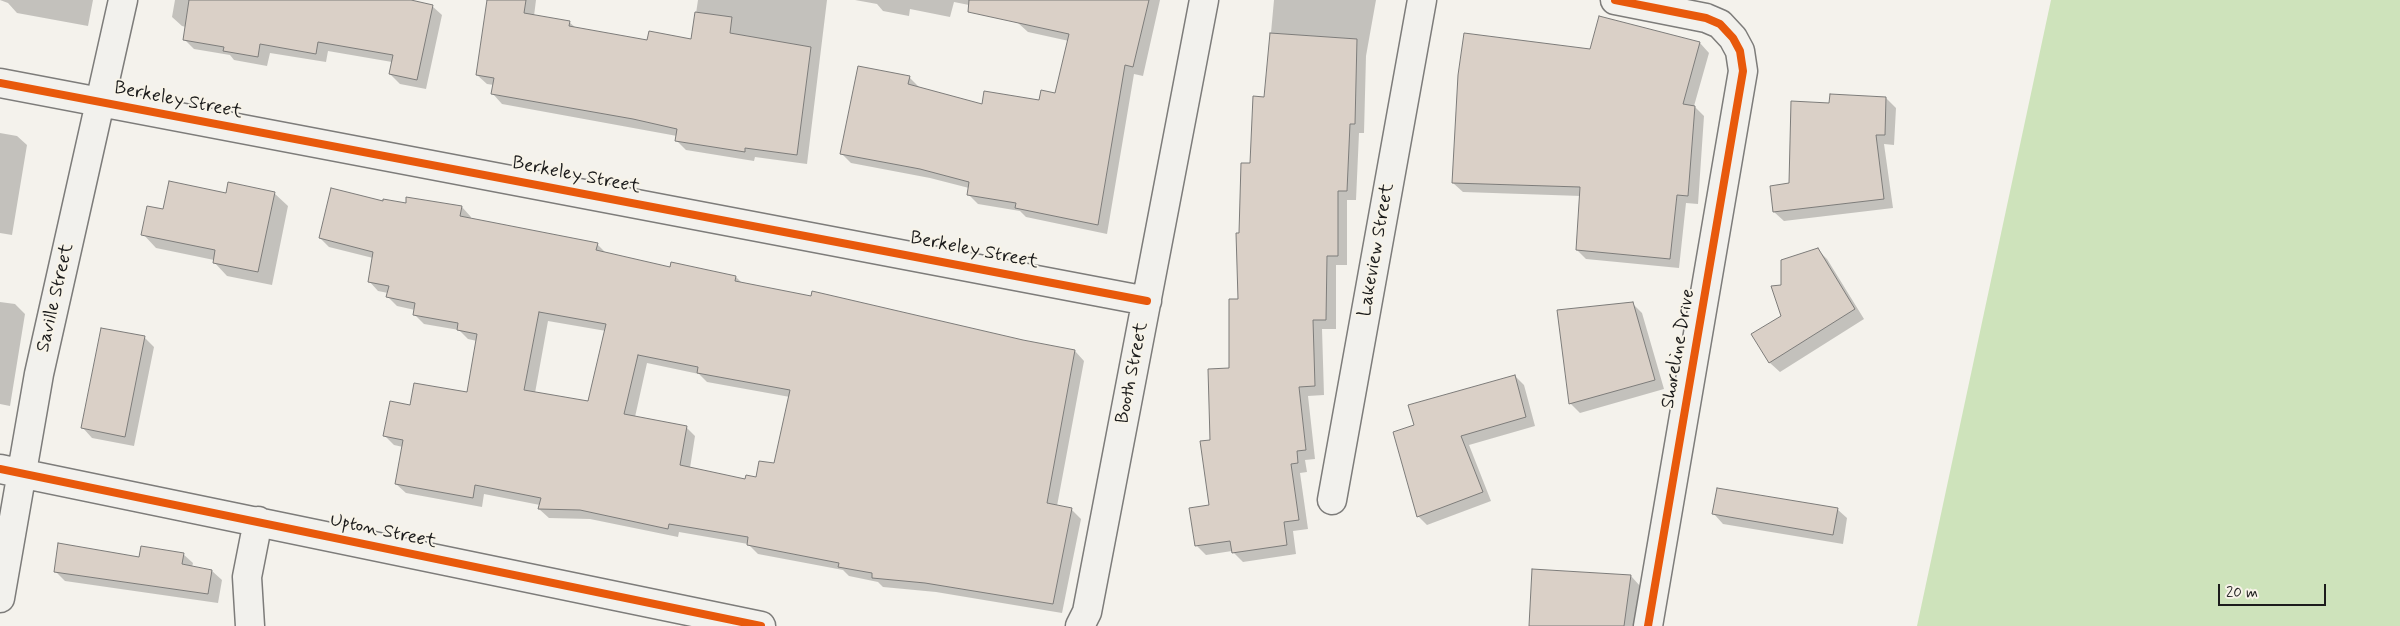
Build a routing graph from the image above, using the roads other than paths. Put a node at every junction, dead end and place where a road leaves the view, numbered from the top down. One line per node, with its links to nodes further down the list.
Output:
1 (123, 0): 6 (street, Saville Street)
2 (1204, 0): 7 (street, Booth Street)
3 (1422, 0): 9 (street, Lakeview Street)
4 (1615, 0): 15 (street, Shoreline Drive)
5 (0, 83): 6 (street, Berkeley Street)
6 (100, 102): 7 (street, Berkeley Street); 8 (street, Saville Street)
7 (1147, 301): 14 (street, Booth Street)
8 (11, 471): 10 (street, Upton Street); 11 (street, Saville Street)
9 (1332, 500)
10 (258, 521): 12 (street); 13 (street, Upton Street)
11 (0, 598)
12 (250, 626)
13 (761, 626)
14 (1080, 626)
15 (1648, 626)

